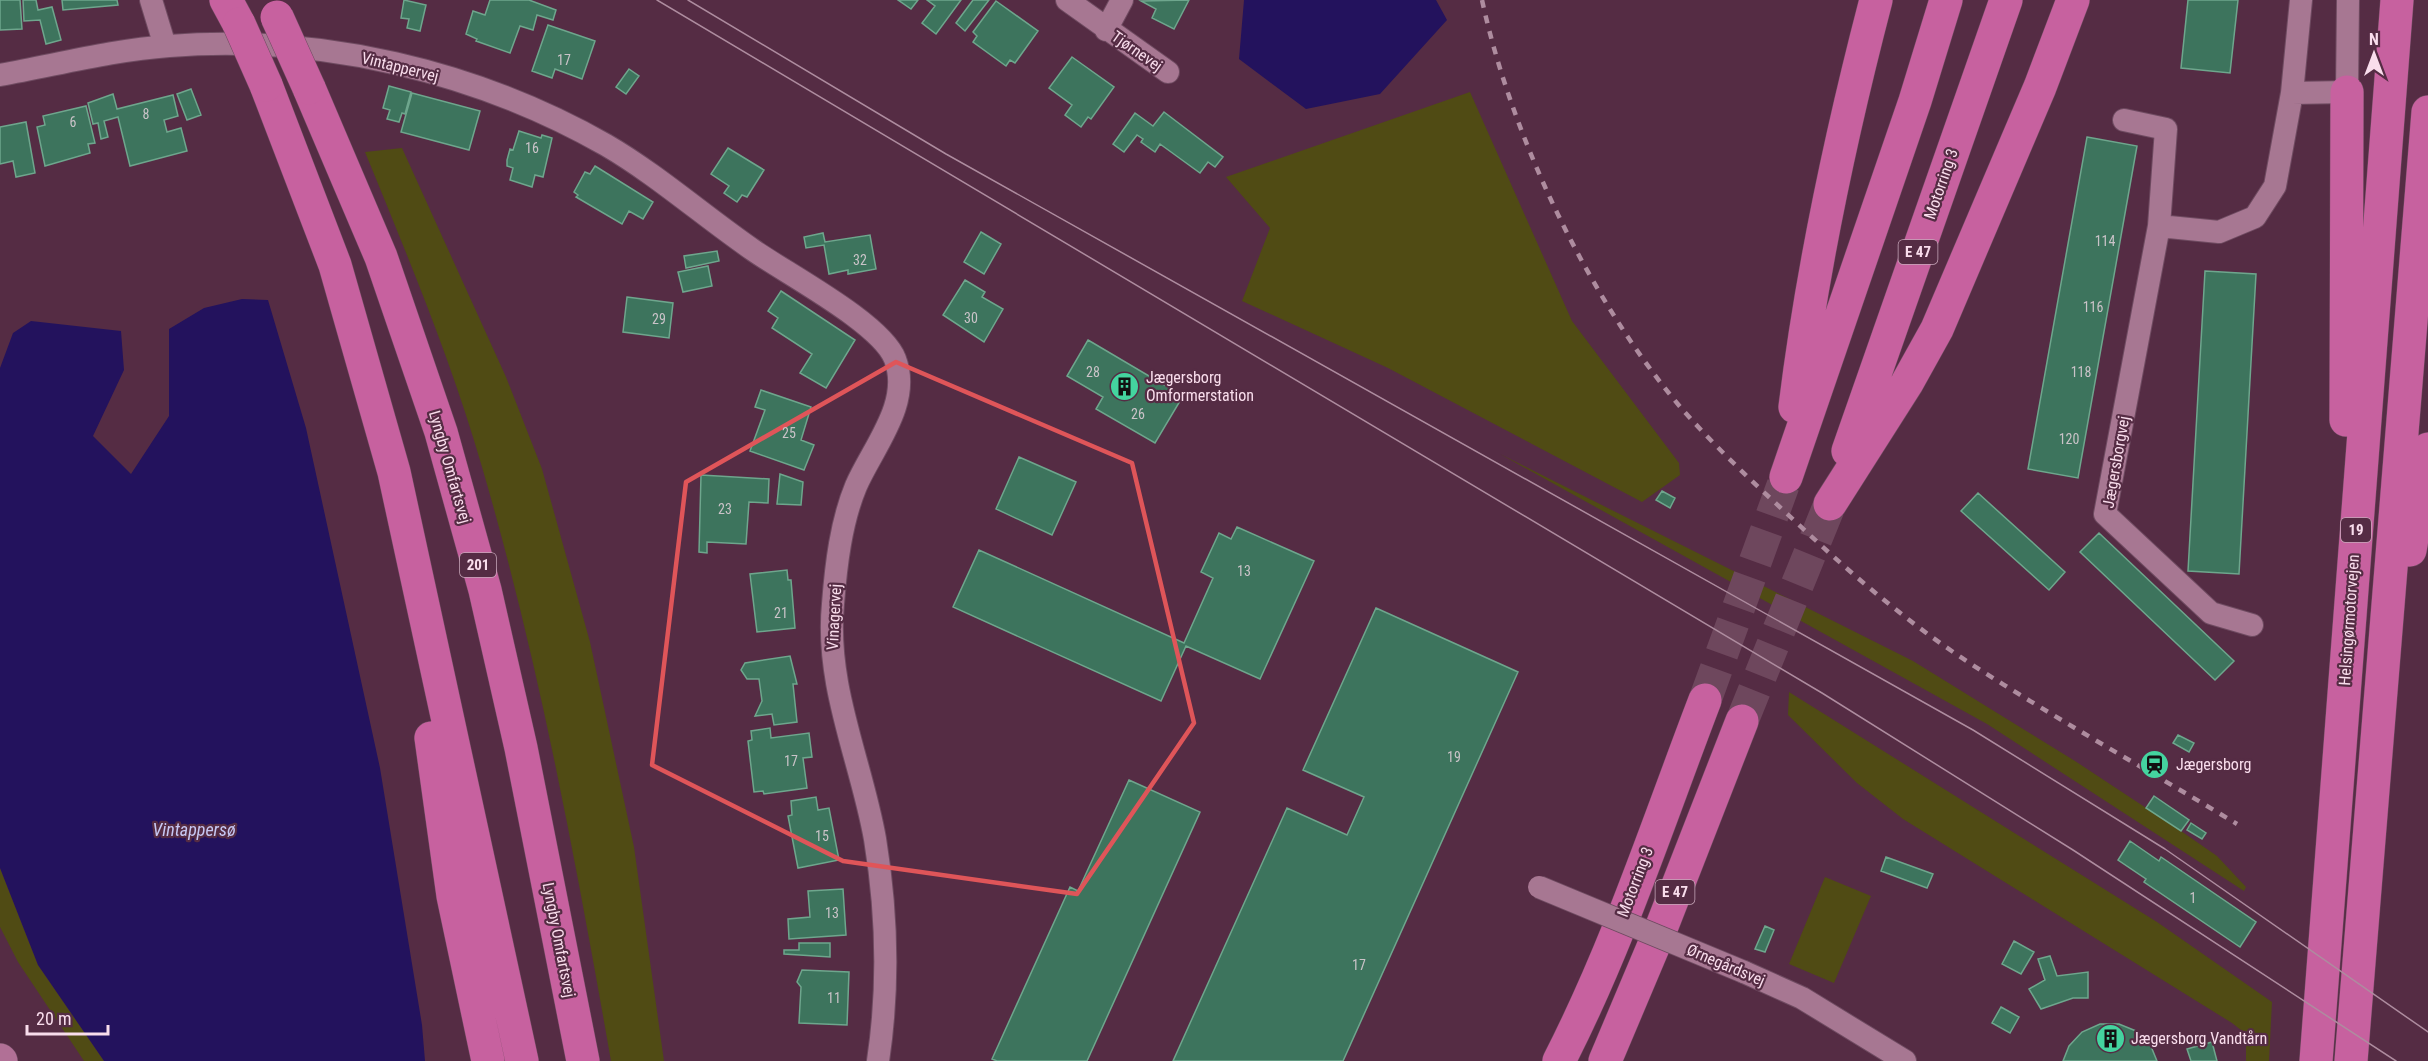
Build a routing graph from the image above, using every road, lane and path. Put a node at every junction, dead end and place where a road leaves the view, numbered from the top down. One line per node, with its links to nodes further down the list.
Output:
1 (151, 0): 14 (street)
2 (1067, 0): 13 (street, Tjørnevej)
3 (1122, 0): 13 (street, Tjørnevej)
4 (1876, 0): 5 (highway)
5 (1946, 0)
6 (2006, 0): 7 (highway, Motorring 3 / E 47)
7 (2073, 0)
8 (2301, 0): 18 (street)
9 (2348, 0): 17 (street)
10 (2397, 0): 25 (highway, Helsingørmotorvejen / 19)
11 (273, 8): 33 (highway, Lyngby Omfartsvej / 201, bridge)
12 (232, 12): 24 (highway, bridge)
13 (1106, 30): 15 (street, Tjørnevej)
14 (165, 46): 16 (street, Vintappervej); 22 (street, Vintappervej)
15 (1168, 72)
16 (0, 75)
17 (2347, 92): 18 (street); 25 (highway)
18 (2292, 93): 21 (street)
19 (2428, 112): 27 (highway, 19)
20 (2124, 120): 21 (street, Jægersborgvej)
21 (2159, 226): 26 (street, Jægersborgvej)
22 (755, 251): 34 (street, Vinagervej)
23 (2428, 449): 27 (highway)
24 (394, 472): 31 (highway); 32 (highway)
25 (2355, 543): 38 (highway, Helsingørmotorvejen / 19)
26 (2252, 625)
27 (2380, 678): 39 (highway, 19)
28 (1706, 700): 35 (highway, Motorring 3 / E 47)
29 (1742, 721): 36 (highway, E 47)
30 (1539, 886): 37 (street, Ørnegårdsvej, bridge)
31 (488, 1061)
32 (522, 1061)
33 (583, 1061)
34 (878, 1061)
35 (1558, 1061)
36 (1605, 1061)
37 (1905, 1061)
38 (2316, 1061)
39 (2351, 1061)

